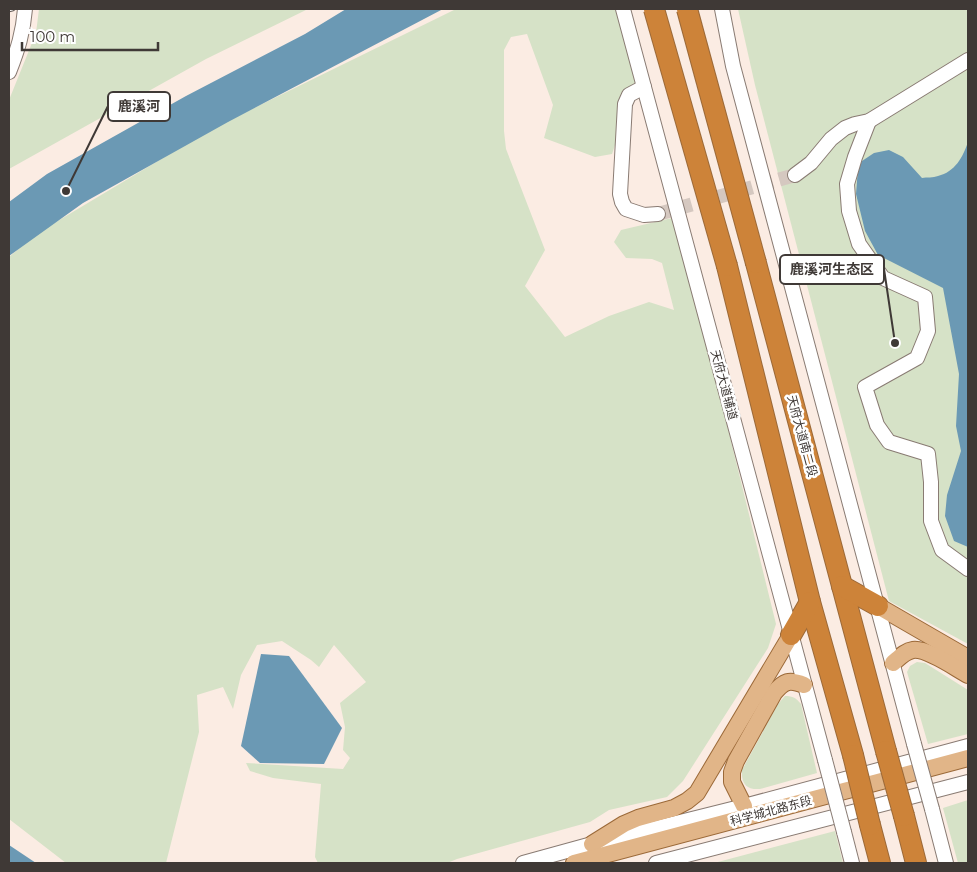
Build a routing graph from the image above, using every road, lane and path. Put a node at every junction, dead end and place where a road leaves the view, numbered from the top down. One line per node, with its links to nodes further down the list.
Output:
1 (25, 9): 7 (street)
2 (623, 9): 8 (street, 天府大道辅道)
3 (654, 9): 14 (highway, bridge)
4 (687, 9): 13 (highway, 天府大道南二段, bridge)
5 (722, 9): 15 (street)
6 (968, 60): 9 (street)
7 (9, 72)
8 (644, 87): 11 (street); 16 (street, 天府大道辅道)
9 (869, 121): 10 (street); 12 (street)
10 (795, 175)
11 (658, 214)
12 (968, 569)
13 (842, 586): 15 (highway); 33 (highway, 天府大道南二段, bridge)
14 (810, 602): 16 (highway); 32 (highway, bridge)
15 (878, 606): 17 (main road); 18 (street)
16 (791, 635): 20 (street, 天府大道辅道); 26 (main road)
17 (968, 658)
18 (893, 663): 19 (main road); 34 (street, bridge)
19 (968, 675)
20 (804, 685): 25 (main road); 31 (street, 天府大道辅道, bridge)
21 (968, 746): 25 (street)
22 (968, 758): 28 (main road, 科学城北路东段)
23 (968, 767): 29 (main road, 科学城北路东段)
24 (968, 782): 30 (street)
25 (744, 806): 26 (street)
26 (592, 844): 27 (street)
27 (524, 863)
28 (574, 863)
29 (609, 863)
30 (656, 863)
31 (852, 863)
32 (880, 863)
33 (916, 863)
34 (946, 863)

